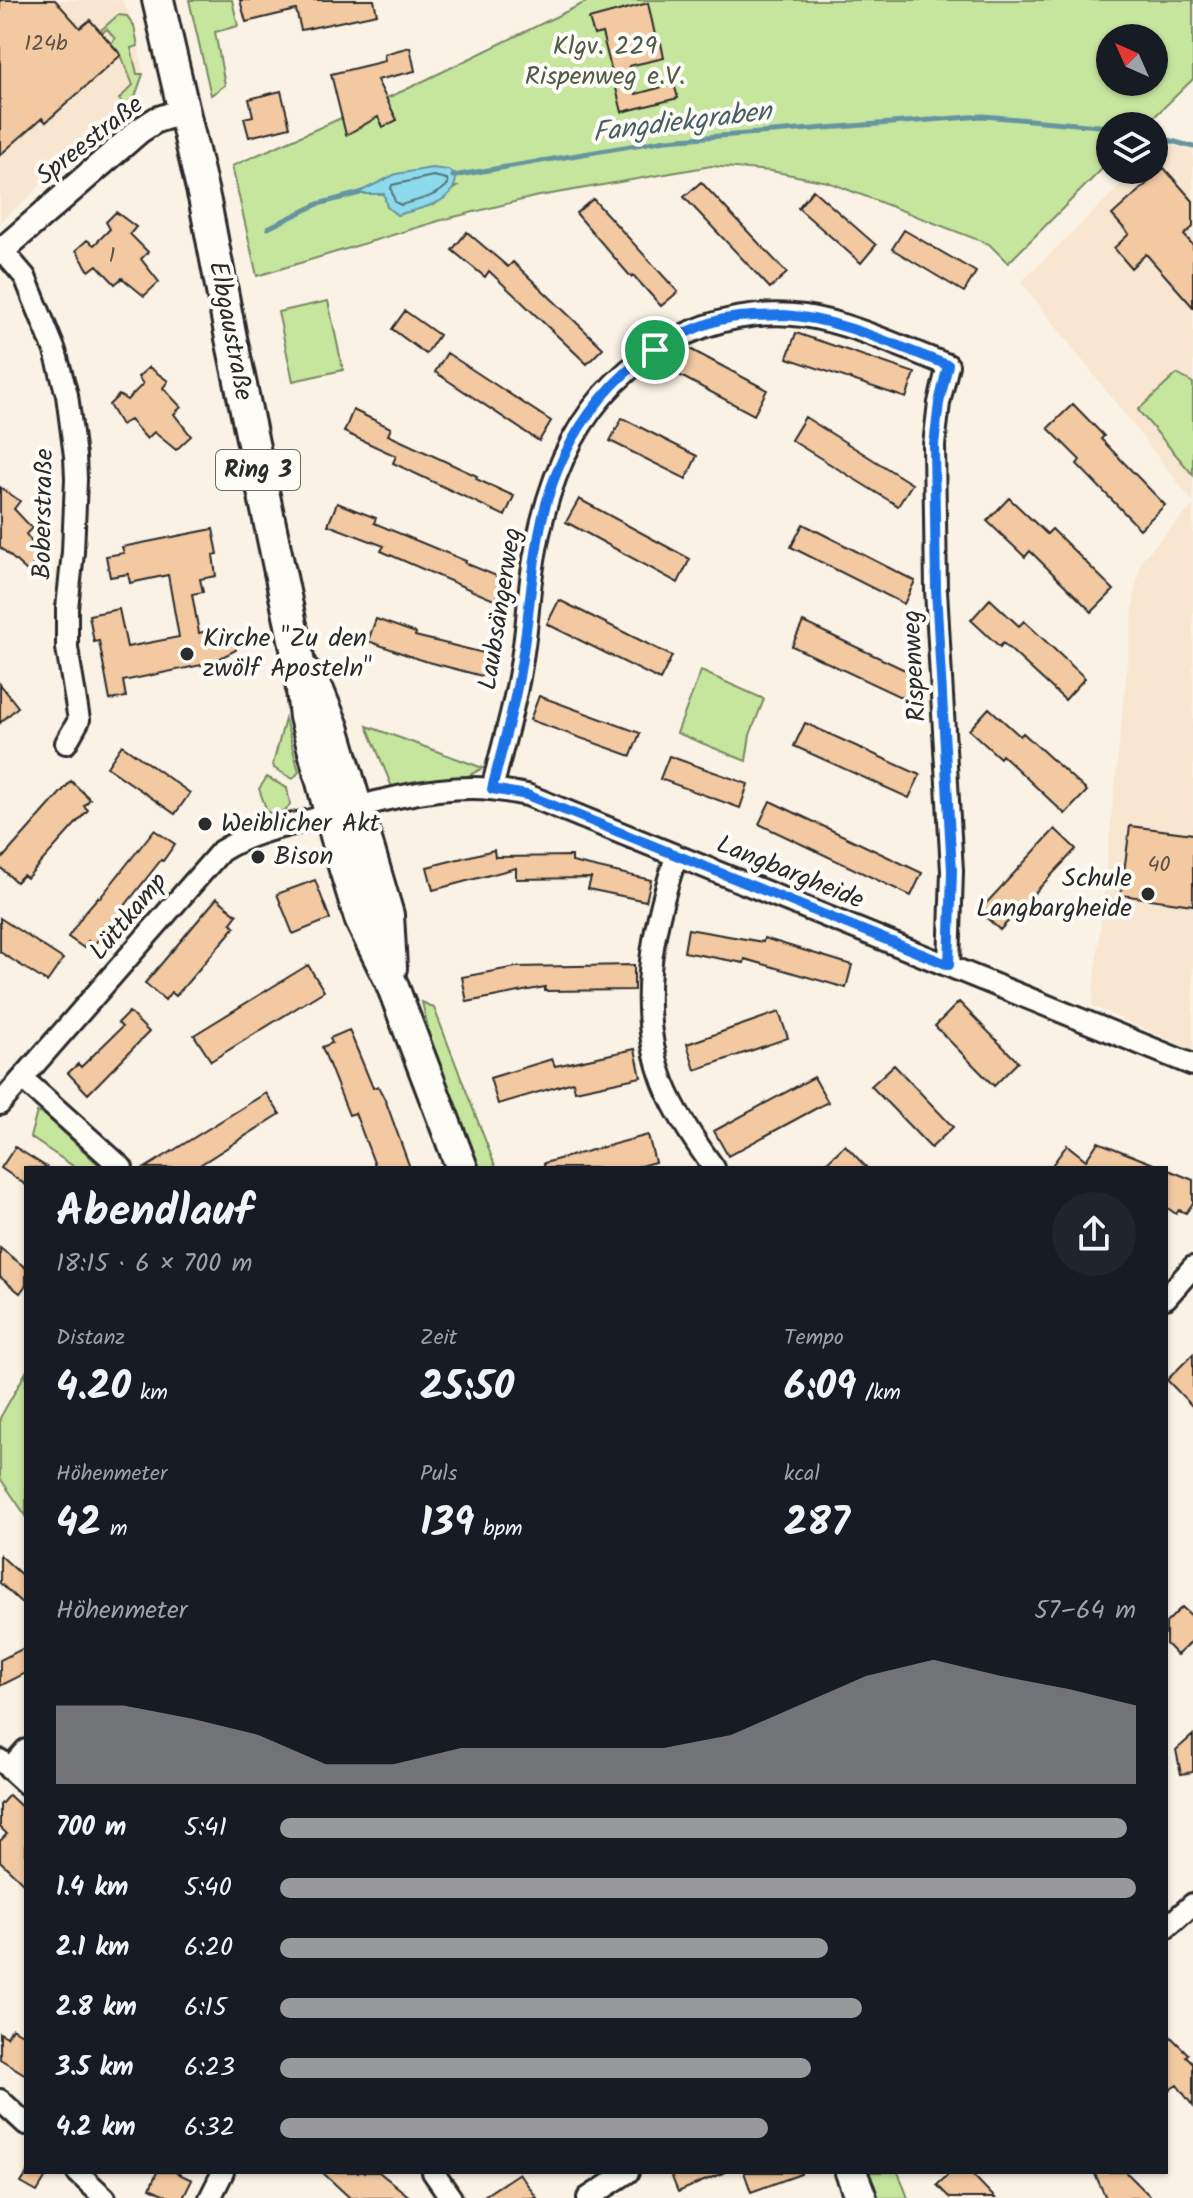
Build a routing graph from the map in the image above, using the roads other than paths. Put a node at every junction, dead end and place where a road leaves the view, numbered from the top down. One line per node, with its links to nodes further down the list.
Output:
1 (158, 0): 2 (main road, Elbgaustraße / Ring 3)
2 (183, 111): 3 (street, Spreestraße); 7 (main road, Elbgaustraße / Ring 3)
3 (1, 251): 5 (street, Boberstraße)
4 (948, 365): 6 (street, Laubsängerweg); 9 (street, Rispenweg)
5 (66, 743)
6 (492, 789): 7 (street, Langbargheide); 8 (street, Langbargheide)
7 (343, 811): 11 (street, Lüttkamp); 14 (main road, Elbgaustraße / Ring 3)
8 (676, 857): 9 (street, Langbargheide); 15 (street)
9 (949, 965): 10 (street, Langbargheide)
10 (1193, 1065)
11 (23, 1079): 12 (street, Lüttkamp); 13 (street)
12 (0, 1104)
13 (120, 1166)
14 (461, 1166)
15 (713, 1166)
16 (1193, 1267): 17 (street)
17 (1168, 1296)
18 (24, 1751): 19 (street)
19 (5, 1764): 20 (street)
20 (24, 1782)
21 (1193, 1904): 22 (street)
22 (1168, 1926)
23 (0, 2100): 24 (street)
24 (24, 2122)
25 (79, 2174): 30 (street)
26 (222, 2174): 31 (street)
27 (434, 2174): 32 (street)
28 (625, 2174): 33 (street)
29 (852, 2174): 34 (main road)
30 (105, 2198)
31 (210, 2198)
32 (451, 2198)
33 (588, 2198)
34 (861, 2198)

